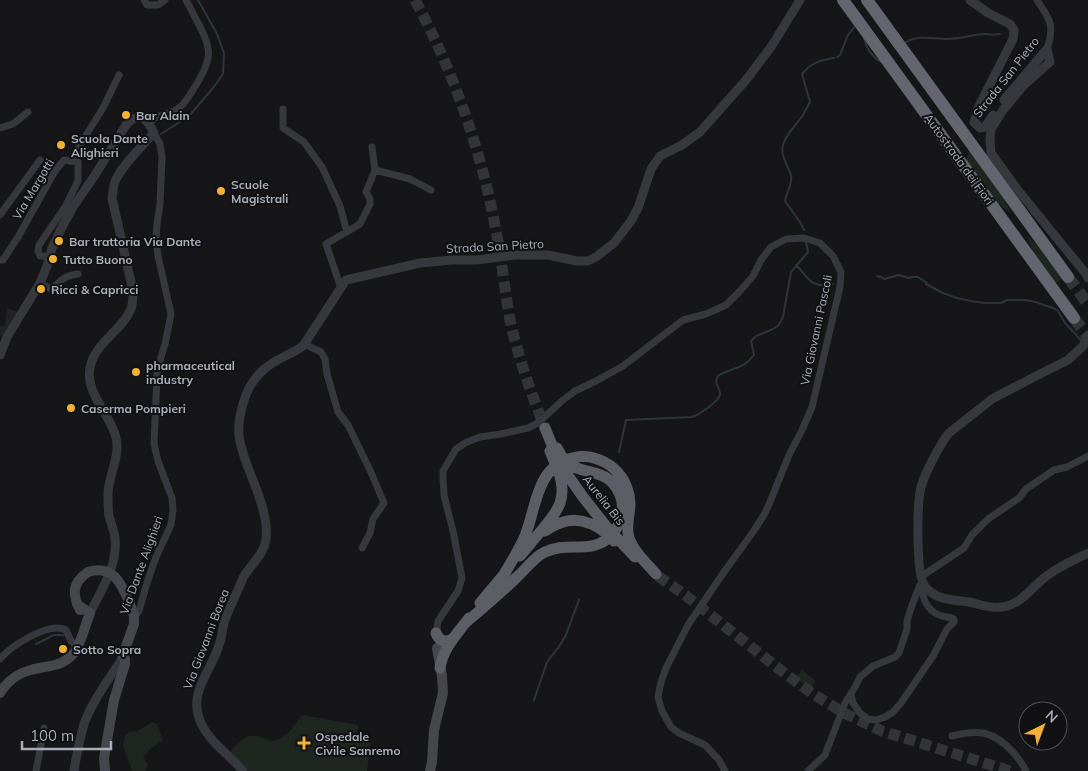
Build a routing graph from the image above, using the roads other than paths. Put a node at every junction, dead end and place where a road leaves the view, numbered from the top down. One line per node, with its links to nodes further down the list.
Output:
1 (144, 0): 2 (street)
2 (165, 0)
3 (186, 0): 13 (street)
4 (800, 0): 29 (street, Strada San Pietro)
5 (843, 0): 30 (highway, Autostrada dei Fiori)
6 (867, 0): 26 (highway, Autostrada dei Fiori)
7 (970, 0): 9 (street, Strada San Pietro)
8 (1037, 0): 9 (street, Strada San Pietro)
9 (1047, 48): 27 (street)
10 (119, 75): 18 (street)
11 (283, 110): 22 (street)
12 (28, 112): 14 (street)
13 (149, 123): 15 (street, Via Dante Alighieri); 23 (street)
14 (0, 128)
15 (154, 133): 45 (street); 46 (street, Via Dante Alighieri)
16 (372, 147): 19 (street)
17 (40, 160): 21 (street, Via Margotti)
18 (70, 161): 23 (street, Via Margotti); 24 (street, Via Margotti)
19 (375, 170): 20 (street); 22 (street)
20 (431, 190)
21 (0, 215)
22 (347, 232): 29 (street)
23 (50, 256): 28 (street)
24 (0, 260)
25 (78, 274): 28 (street)
26 (1068, 276)
27 (1088, 278)
28 (40, 283): 33 (street)
29 (341, 288): 32 (street, Strada San Pietro)
30 (1074, 318)
31 (1088, 335): 43 (street)
32 (304, 344): 37 (street, Strada San Pietro); 39 (street)
33 (0, 354)
34 (546, 432): 36 (highway, Aurelia Bis)
35 (1088, 456): 43 (street)
36 (563, 467): 38 (highway, Aurelia Bis); 40 (highway); 47 (highway)
37 (253, 479): 62 (street, Via Giovanni Borea)
38 (612, 536): 40 (highway); 42 (highway, Aurelia Bis)
39 (362, 548)
40 (524, 552): 42 (highway)
41 (1088, 553): 43 (street)
42 (502, 576): 47 (highway)
43 (923, 581): 56 (street); 56 (street)
44 (77, 604): 45 (main road); 46 (main road, bridge); 48 (main road)
45 (90, 613): 48 (main road)
46 (134, 618): 52 (main road, Via Dante Alighieri)
47 (465, 623): 50 (highway)
48 (86, 624): 51 (main road)
49 (436, 633): 50 (street, Via Giovanni Pascoli); 50 (highway); 64 (street, Via Giovanni Pascoli)
50 (447, 643): 54 (highway)
51 (78, 647): 53 (street); 55 (main road)
52 (123, 655): 60 (street); 61 (main road)
53 (0, 659)
54 (440, 668): 63 (main road)
55 (0, 693)
56 (851, 694): 65 (street)
57 (44, 728): 59 (street)
58 (952, 736): 66 (street)
59 (36, 771)
60 (74, 771)
61 (105, 771)
62 (243, 771)
63 (430, 771)
64 (725, 771)
65 (808, 771)
66 (1026, 771)

